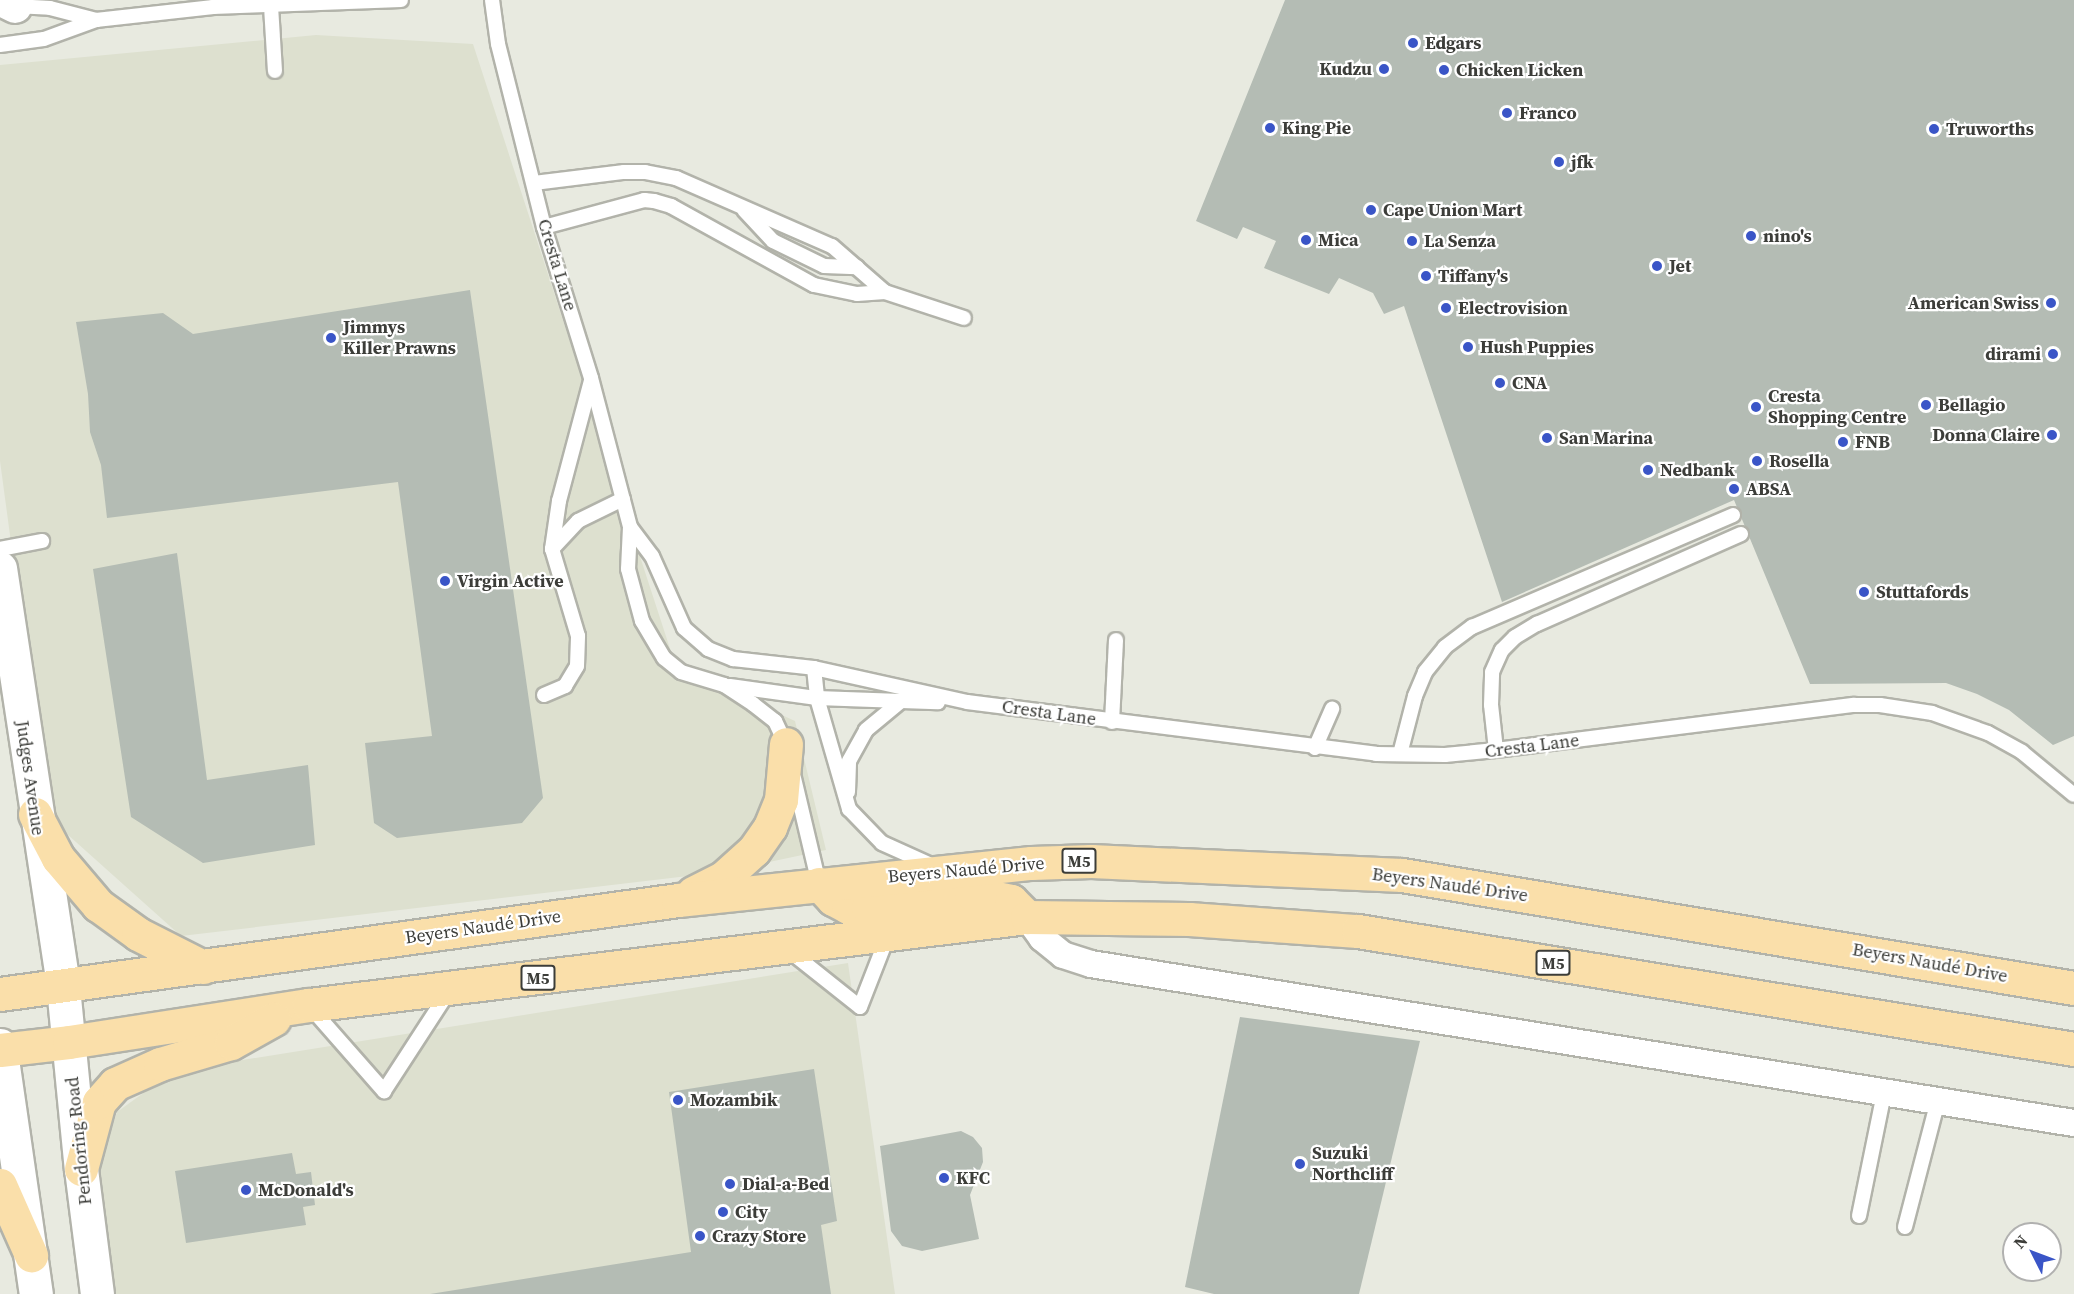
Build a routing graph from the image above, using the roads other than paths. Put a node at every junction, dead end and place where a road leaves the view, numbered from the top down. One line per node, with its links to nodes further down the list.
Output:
1 (401, 0): 4 (lane)
2 (492, 0): 8 (lane, Cresta Lane)
3 (6, 4): 5 (lane)
4 (270, 6): 5 (lane); 7 (lane)
5 (96, 20): 6 (lane)
6 (0, 45)
7 (275, 71)
8 (534, 183): 9 (lane); 10 (lane, Cresta Lane)
9 (743, 209): 11 (lane); 11 (lane)
10 (544, 227): 12 (lane); 14 (lane, Cresta Lane)
11 (857, 267): 12 (lane)
12 (885, 292): 13 (lane)
13 (964, 318)
14 (591, 378): 15 (lane, Cresta Lane); 21 (lane)
15 (623, 499): 17 (lane, Cresta Lane); 21 (lane)
16 (1733, 515): 35 (lane)
17 (630, 527): 24 (lane, Cresta Lane); 25 (lane, Cresta Lane)
18 (1741, 534): 34 (lane)
19 (42, 541): 20 (lane)
20 (0, 549)
21 (552, 549): 26 (lane)
22 (0, 568): 38 (main road, Judges Avenue)
23 (1116, 640): 31 (lane)
24 (814, 669): 27 (lane); 29 (lane, Cresta Lane)
25 (724, 685): 27 (lane, Cresta Lane); 32 (lane, Cresta Lane)
26 (544, 695)
27 (817, 698): 28 (lane, Cresta Lane); 37 (lane)
28 (901, 701): 29 (lane, Cresta Lane); 37 (lane)
29 (967, 702): 31 (lane, Cresta Lane)
30 (1332, 709): 33 (lane)
31 (1112, 722): 33 (lane, Cresta Lane)
32 (786, 744): 40 (lane, Cresta Lane); 41 (main road)
33 (1315, 748): 35 (lane, Cresta Lane)
34 (1496, 750): 35 (lane, Cresta Lane); 36 (lane, Cresta Lane)
35 (1400, 754)
36 (2074, 795)
37 (849, 809): 39 (lane)
38 (35, 814): 45 (main road); 46 (main road, Judges Avenue)
39 (949, 871): 40 (main road, Beyers Naudé Drive / M5); 47 (main road, Beyers Naudé Drive / M5)
40 (819, 884): 41 (main road, Beyers Naudé Drive / M5); 42 (main road)
41 (678, 900): 45 (main road, Beyers Naudé Drive / M5)
42 (1028, 917): 43 (main road, M5); 53 (main road, M5); 54 (street)
43 (888, 935): 44 (main road, M5); 44 (lane)
44 (786, 948): 48 (main road, M5)
45 (203, 967): 46 (main road, Beyers Naudé Drive / M5)
46 (63, 987): 49 (main road, Beyers Naudé Drive / M5); 51 (main road, Pendoring Road)
47 (2074, 988)
48 (450, 989): 50 (main road, M5); 50 (lane)
49 (0, 994)
50 (300, 1007): 51 (main road, M5); 57 (main road)
51 (69, 1042): 52 (main road, M5); 57 (main road, Pendoring Road)
52 (0, 1048): 61 (main road)
53 (2074, 1048)
54 (1884, 1094): 55 (street); 59 (lane)
55 (1938, 1100): 56 (street); 60 (lane)
56 (2074, 1123)
57 (81, 1169): 63 (main road, Pendoring Road)
58 (0, 1185): 61 (main road)
59 (1859, 1216)
60 (1905, 1227)
61 (31, 1255): 62 (main road)
62 (36, 1294)
63 (97, 1294)

